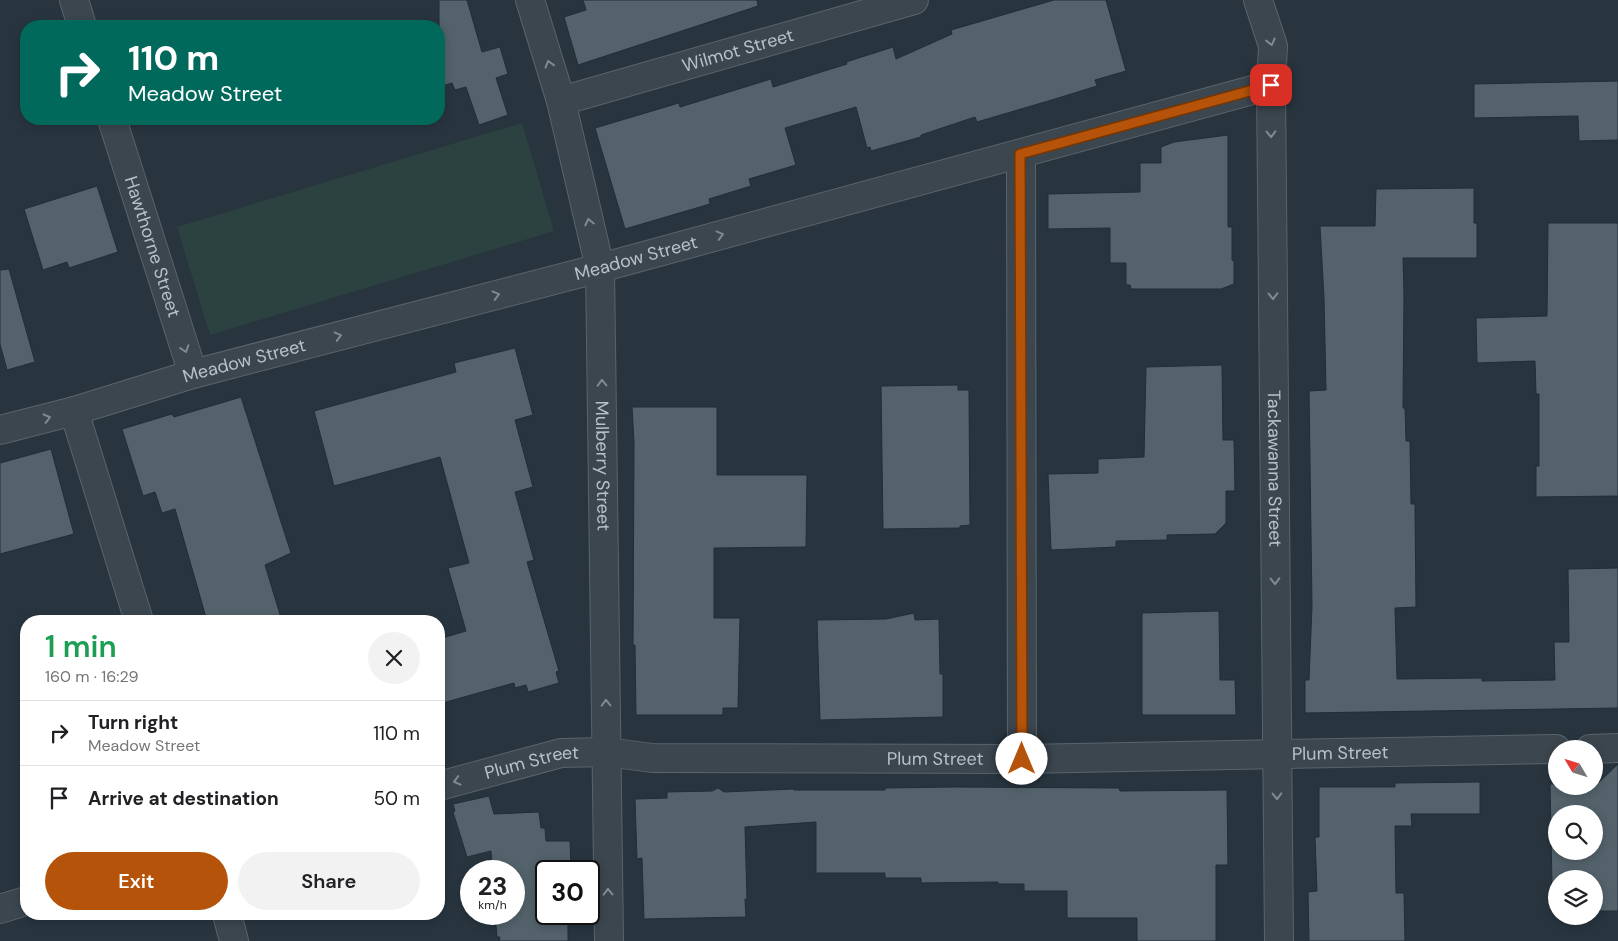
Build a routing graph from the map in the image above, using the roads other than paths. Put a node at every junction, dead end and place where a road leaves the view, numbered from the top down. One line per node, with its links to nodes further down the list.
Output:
1 (74, 0): 5 (street)
2 (530, 0): 7 (street, Mulberry Street, one-way to 2)
3 (914, 0): 7 (street, Wilmot Street)
4 (1258, 0): 6 (street, Tackawanna Street, one-way to 6)
5 (80, 20)
6 (1271, 85): 9 (street, Meadow Street); 19 (street, Tackawanna Street, one-way to 19)
7 (560, 101): 10 (street, Mulberry Street, one-way to 7)
8 (114, 125): 11 (street, Hawthorne Street, one-way to 11)
9 (1020, 154): 10 (street, Meadow Street, one-way to 9); 20 (street)
10 (600, 268): 11 (street, Meadow Street, one-way to 10); 18 (street, Mulberry Street, one-way to 10)
11 (194, 374): 12 (street, Meadow Street)
12 (74, 411): 13 (street, Meadow Street, one-way to 12); 14 (street)
13 (0, 430)
14 (137, 615)
15 (1618, 748): 16 (street)
16 (1603, 749)
17 (1548, 750): 19 (street, Plum Street)
18 (606, 752): 20 (street, Plum Street); 21 (street, Plum Street, one-way to 21); 26 (street, Mulberry Street, one-way to 18)
19 (1277, 755): 20 (street, Plum Street); 27 (street, Tackawanna Street, one-way to 27)
20 (1022, 759)
21 (445, 784)
22 (20, 903): 23 (street)
23 (0, 909)
24 (229, 920): 25 (street)
25 (234, 941)
26 (609, 941)
27 (1279, 941)

